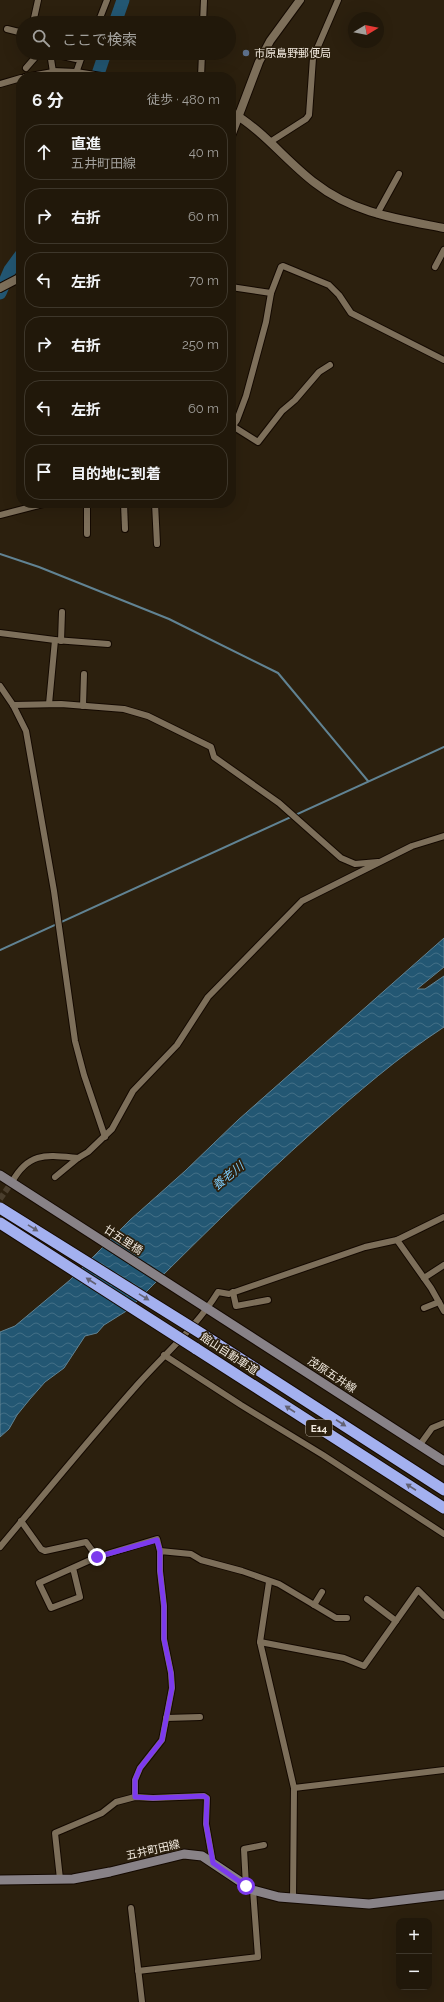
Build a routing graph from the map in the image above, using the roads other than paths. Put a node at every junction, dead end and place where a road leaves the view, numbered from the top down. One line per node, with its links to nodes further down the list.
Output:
1 (38, 0): 6 (street)
2 (107, 0): 7 (street)
3 (204, 0): 8 (street)
4 (300, 0): 22 (street)
5 (338, 0): 24 (street)
6 (35, 16)
7 (101, 16)
8 (203, 16)
9 (6, 29): 10 (street)
10 (16, 31)
11 (33, 60): 15 (street)
12 (51, 60): 16 (street)
13 (81, 60): 17 (street)
14 (202, 60): 18 (street)
15 (26, 68)
16 (53, 72)
17 (78, 72)
18 (201, 72)
19 (16, 79): 20 (street)
20 (0, 84)
21 (236, 114): 22 (street)
22 (239, 116): 23 (street); 24 (street)
23 (236, 124)
24 (270, 142): 26 (street)
25 (399, 174): 26 (street)
26 (378, 214): 27 (street)
27 (444, 228)
28 (444, 250): 29 (street)
29 (435, 267)
30 (16, 279): 31 (street)
31 (0, 288)
32 (236, 288): 33 (street)
33 (271, 293): 34 (street); 36 (street)
34 (444, 360)
35 (330, 365): 37 (street)
36 (236, 421)
37 (236, 428)
38 (27, 508): 42 (street)
39 (87, 508): 44 (street)
40 (124, 508): 43 (street)
41 (155, 508): 45 (street)
42 (0, 515)
43 (125, 529)
44 (87, 534)
45 (157, 544)
46 (62, 612): 48 (street)
47 (0, 633): 48 (street)
48 (58, 640): 49 (street); 52 (street)
49 (108, 644)
50 (84, 674): 54 (street)
51 (0, 686): 53 (street)
52 (49, 704): 53 (street); 54 (street)
53 (13, 705): 57 (street)
54 (84, 706): 56 (street)
55 (444, 836): 56 (street)
56 (379, 862): 57 (street)
57 (105, 1137): 58 (street)
58 (78, 1158): 60 (street); 61 (street)
59 (0, 1175): 61 (main road)
60 (55, 1177)
61 (12, 1182): 72 (main road, 廿五里橋)
62 (0, 1208): 78 (highway, 館山自動車道 / E14, one-way to 78, bridge)
63 (444, 1218): 65 (street)
64 (0, 1223): 79 (highway, 館山自動車道 / E14, one-way to 64, bridge)
65 (397, 1240): 67 (street); 68 (street)
66 (444, 1265): 67 (street)
67 (424, 1278): 70 (street)
68 (233, 1292): 69 (street); 72 (street)
69 (268, 1300)
70 (439, 1302): 71 (street); 73 (street)
71 (424, 1308)
72 (208, 1309): 74 (street); 76 (main road, 茂原五井線)
73 (444, 1311)
74 (164, 1355): 80 (street); 81 (street)
75 (444, 1423): 76 (street)
76 (419, 1446): 77 (main road, 茂原五井線)
77 (444, 1461)
78 (444, 1490)
79 (444, 1508)
80 (21, 1521): 82 (street); 84 (street)
81 (444, 1534)
82 (0, 1547)
83 (160, 1551): 84 (street); 86 (street); 95 (street)
84 (97, 1557): 85 (street)
85 (73, 1568): 85 (street)
86 (269, 1582): 89 (street); 93 (street)
87 (322, 1592): 89 (street)
88 (367, 1599): 92 (street)
89 (314, 1605): 91 (street)
90 (444, 1616): 92 (street)
91 (347, 1618)
92 (396, 1621): 93 (street)
93 (260, 1642): 97 (street)
94 (200, 1717): 95 (street)
95 (166, 1718): 98 (street)
96 (444, 1770): 97 (street)
97 (294, 1788): 105 (street)
98 (135, 1797): 100 (street); 101 (street)
99 (264, 1845): 103 (street)
100 (213, 1863): 101 (main road, 五井町田線); 103 (main road, 五井町田線)
101 (60, 1879): 102 (main road, 五井町田線)
102 (0, 1880)
103 (249, 1888): 105 (main road, 五井町田線); 107 (street)
104 (444, 1895): 105 (main road, 五井町田線)
105 (293, 1899)
106 (131, 1908): 107 (street)
107 (138, 1971): 108 (street)
108 (142, 2002)

